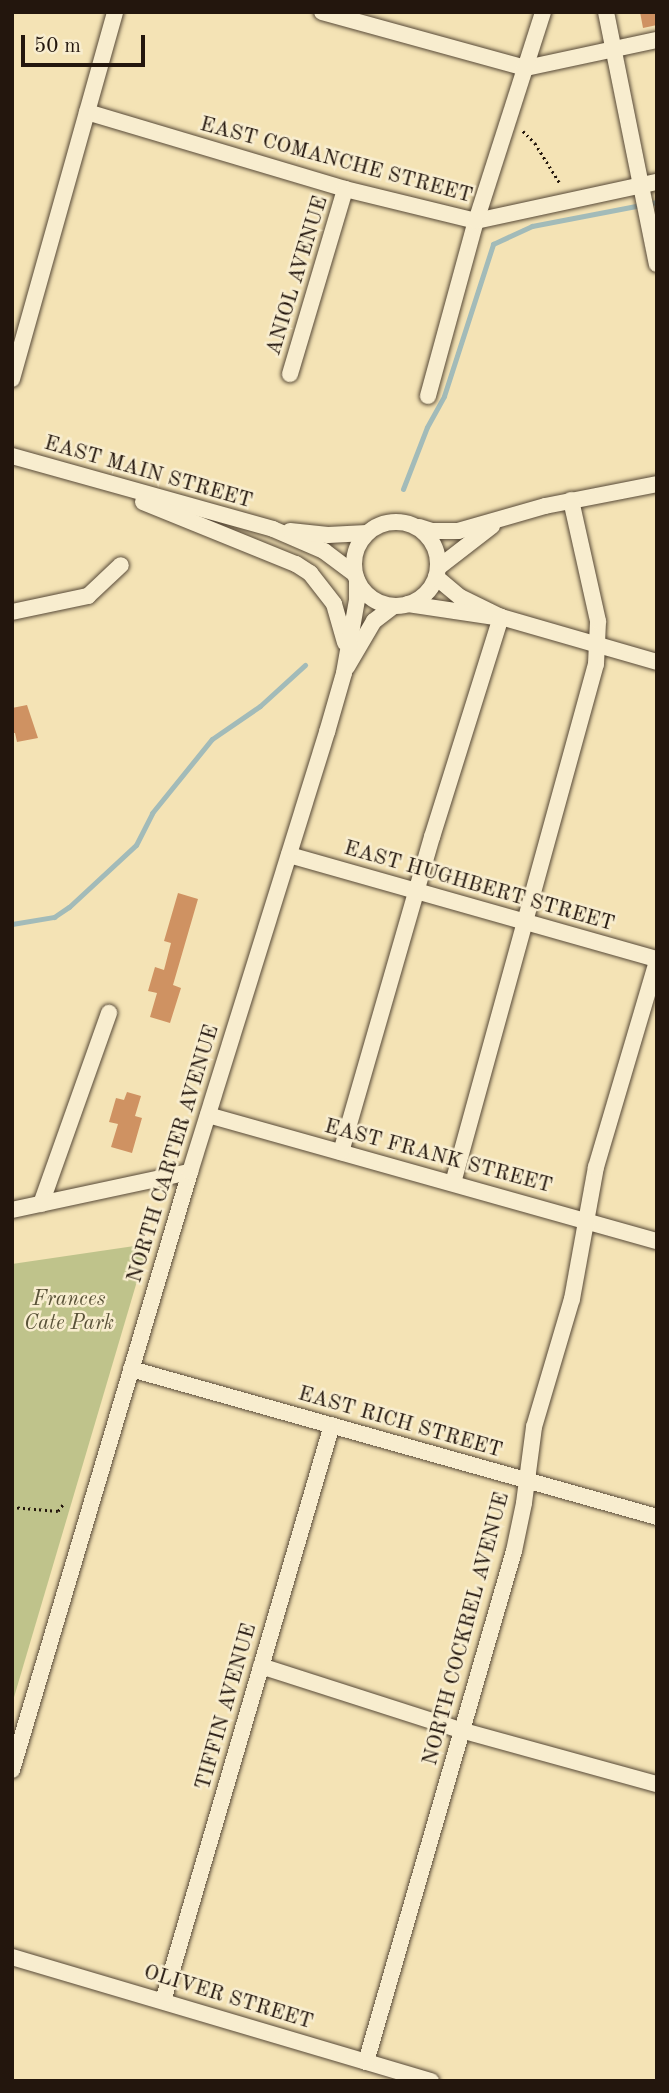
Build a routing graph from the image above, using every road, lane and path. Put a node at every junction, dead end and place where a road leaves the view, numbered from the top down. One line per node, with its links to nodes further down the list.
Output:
1 (115, 12): 8 (street)
2 (322, 12): 7 (street)
3 (543, 12): 7 (street)
4 (606, 12): 6 (street)
5 (657, 40): 6 (street)
6 (613, 49): 7 (street); 10 (street)
7 (526, 68): 9 (street)
8 (87, 113): 11 (street, EAST COMANCHE STREET); 16 (street)
9 (508, 121): 12 (path); 13 (street)
10 (647, 188): 12 (street, EAST COMANCHE STREET); 14 (street)
11 (345, 189): 13 (street, EAST COMANCHE STREET); 15 (street, ANIOL AVENUE)
12 (568, 201): 13 (street, EAST COMANCHE STREET)
13 (476, 221): 17 (street)
14 (657, 264)
15 (290, 374)
16 (12, 379)
17 (428, 396)
18 (12, 456): 19 (street, EAST MAIN STREET)
19 (72, 474): 24 (street, EAST MAIN STREET); 33 (street)
20 (657, 484): 21 (street)
21 (571, 500): 22 (street); 32 (street)
22 (503, 519): 23 (street); 27 (street)
23 (414, 525): 25 (street); 27 (street)
24 (273, 529): 25 (street, EAST MAIN STREET); 28 (street, EAST MAIN STREET)
25 (367, 533): 28 (street)
26 (121, 565): 30 (street)
27 (437, 572): 29 (street); 31 (street)
28 (356, 577): 29 (street); 33 (street, NORTH CARTER AVENUE)
29 (401, 605): 31 (street); 35 (street, NORTH CARTER AVENUE)
30 (12, 612)
31 (501, 617): 32 (street); 37 (street)
32 (597, 644): 34 (street); 38 (street)
33 (346, 648): 35 (street, NORTH CARTER AVENUE)
34 (657, 662)
35 (344, 673): 36 (street, NORTH CARTER AVENUE)
36 (289, 855): 37 (street, EAST HUGHBERT STREET); 41 (street, NORTH CARTER AVENUE)
37 (417, 891): 38 (street, EAST HUGHBERT STREET); 42 (street)
38 (526, 922): 39 (street, EAST HUGHBERT STREET); 44 (street)
39 (657, 960): 47 (street, NORTH COCKREL AVENUE)
40 (109, 1013): 45 (street)
41 (208, 1115): 42 (street, EAST FRANK STREET); 43 (street, NORTH CARTER AVENUE)
42 (341, 1152): 44 (street, EAST FRANK STREET)
43 (190, 1171): 45 (street); 49 (street, NORTH CARTER AVENUE)
44 (453, 1183): 47 (street, EAST FRANK STREET)
45 (41, 1204): 46 (street)
46 (12, 1210)
47 (586, 1220): 48 (street, EAST FRANK STREET); 51 (street, NORTH COCKREL AVENUE)
48 (657, 1241)
49 (131, 1369): 50 (street, EAST RICH STREET); 57 (street, NORTH CARTER AVENUE)
50 (332, 1425): 51 (street, EAST RICH STREET); 55 (street, TIFFIN AVENUE)
51 (526, 1482): 54 (street, EAST RICH STREET); 56 (street, NORTH COCKREL AVENUE)
52 (64, 1503): 53 (path)
53 (12, 1507)
54 (657, 1517)
55 (261, 1666): 56 (street); 60 (street, TIFFIN AVENUE)
56 (464, 1731): 58 (street); 61 (street, NORTH COCKREL AVENUE)
57 (12, 1770)
58 (657, 1784)
59 (12, 1957): 60 (street, OLIVER STREET)
60 (163, 2001): 61 (street, OLIVER STREET)
61 (366, 2062): 62 (street, OLIVER STREET)
62 (431, 2081)

